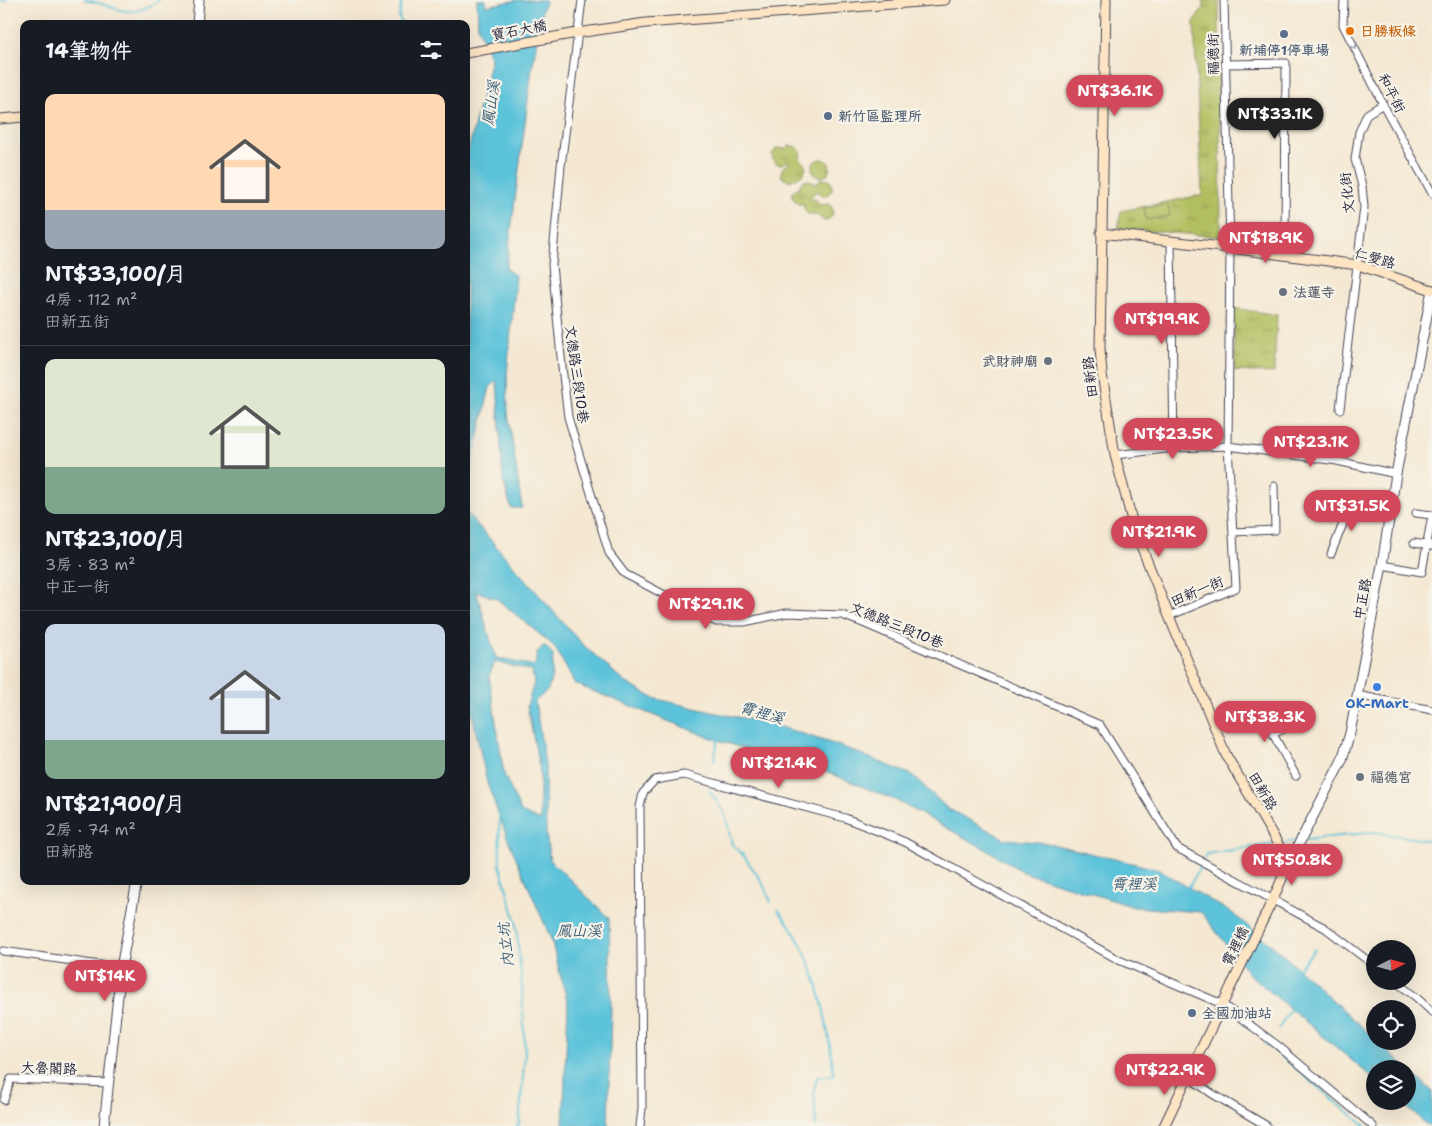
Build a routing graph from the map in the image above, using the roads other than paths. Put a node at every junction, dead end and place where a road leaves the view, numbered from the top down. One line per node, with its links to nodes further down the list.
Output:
1 (199, 0): 7 (street)
2 (582, 0): 8 (street, 文德路三段10巷)
3 (945, 0): 8 (main road, 寶石大橋)
4 (1106, 0): 15 (main road, 田新路)
5 (1224, 0): 10 (street, 福德街)
6 (1344, 0): 11 (street, 和平街, one-way to 11)
7 (198, 20)
8 (577, 33): 9 (main road, 寶石大橋); 43 (street, 文德路三段10巷)
9 (470, 52)
10 (1225, 64): 17 (street, 福德街); 18 (street)
11 (1383, 104): 14 (street, 和平街); 19 (street, 文化街)
12 (20, 117): 13 (main road)
13 (0, 119)
14 (1432, 193)
15 (1101, 233): 16 (main road, 仁愛路); 24 (main road, 田新路)
16 (1171, 241): 17 (main road, 仁愛路); 23 (street)
17 (1230, 248): 18 (main road, 仁愛路); 22 (street, 福德街)
18 (1285, 255): 19 (main road, 仁愛路)
19 (1358, 265): 20 (main road, 仁愛路); 21 (street, 文化街)
20 (1432, 290): 25 (street, 中正路)
21 (1340, 409)
22 (1228, 446): 23 (street); 25 (street); 30 (street, 福德街)
23 (1174, 448): 24 (street)
24 (1115, 455): 36 (main road, 田新路)
25 (1396, 474): 34 (street, 中正路)
26 (1274, 486): 30 (street)
27 (1352, 501): 33 (street)
28 (1416, 513): 29 (street)
29 (1432, 515): 32 (street)
30 (1233, 532): 35 (street, 福德街)
31 (1414, 543): 32 (street)
32 (1429, 546): 34 (street)
33 (1331, 554)
34 (1382, 565): 37 (street, 中正路)
35 (1236, 588): 36 (street, 田新一街)
36 (1169, 616): 41 (main road, 田新路)
37 (1357, 695): 38 (street); 41 (street, 中正路)
38 (1432, 710)
39 (1292, 725): 40 (street)
40 (1296, 776)
41 (1289, 863): 43 (main road, 中正路)
42 (136, 885): 46 (street)
43 (1273, 899): 45 (street, 文德路三段10巷); 48 (main road, 霄裡橋)
44 (3, 951): 46 (street)
45 (1366, 959)
46 (121, 968): 51 (street)
47 (1407, 990): 49 (street)
48 (1222, 1004): 50 (main road, 霄裡橋); 54 (street); 57 (street)
49 (1432, 1012)
50 (1188, 1077): 55 (main road, 霄裡橋); 56 (street)
51 (108, 1083): 52 (street, 大魯閣路); 53 (street)
52 (4, 1100)
53 (104, 1126)
54 (640, 1126)
55 (1164, 1126)
56 (1266, 1126)
57 (1373, 1126)

